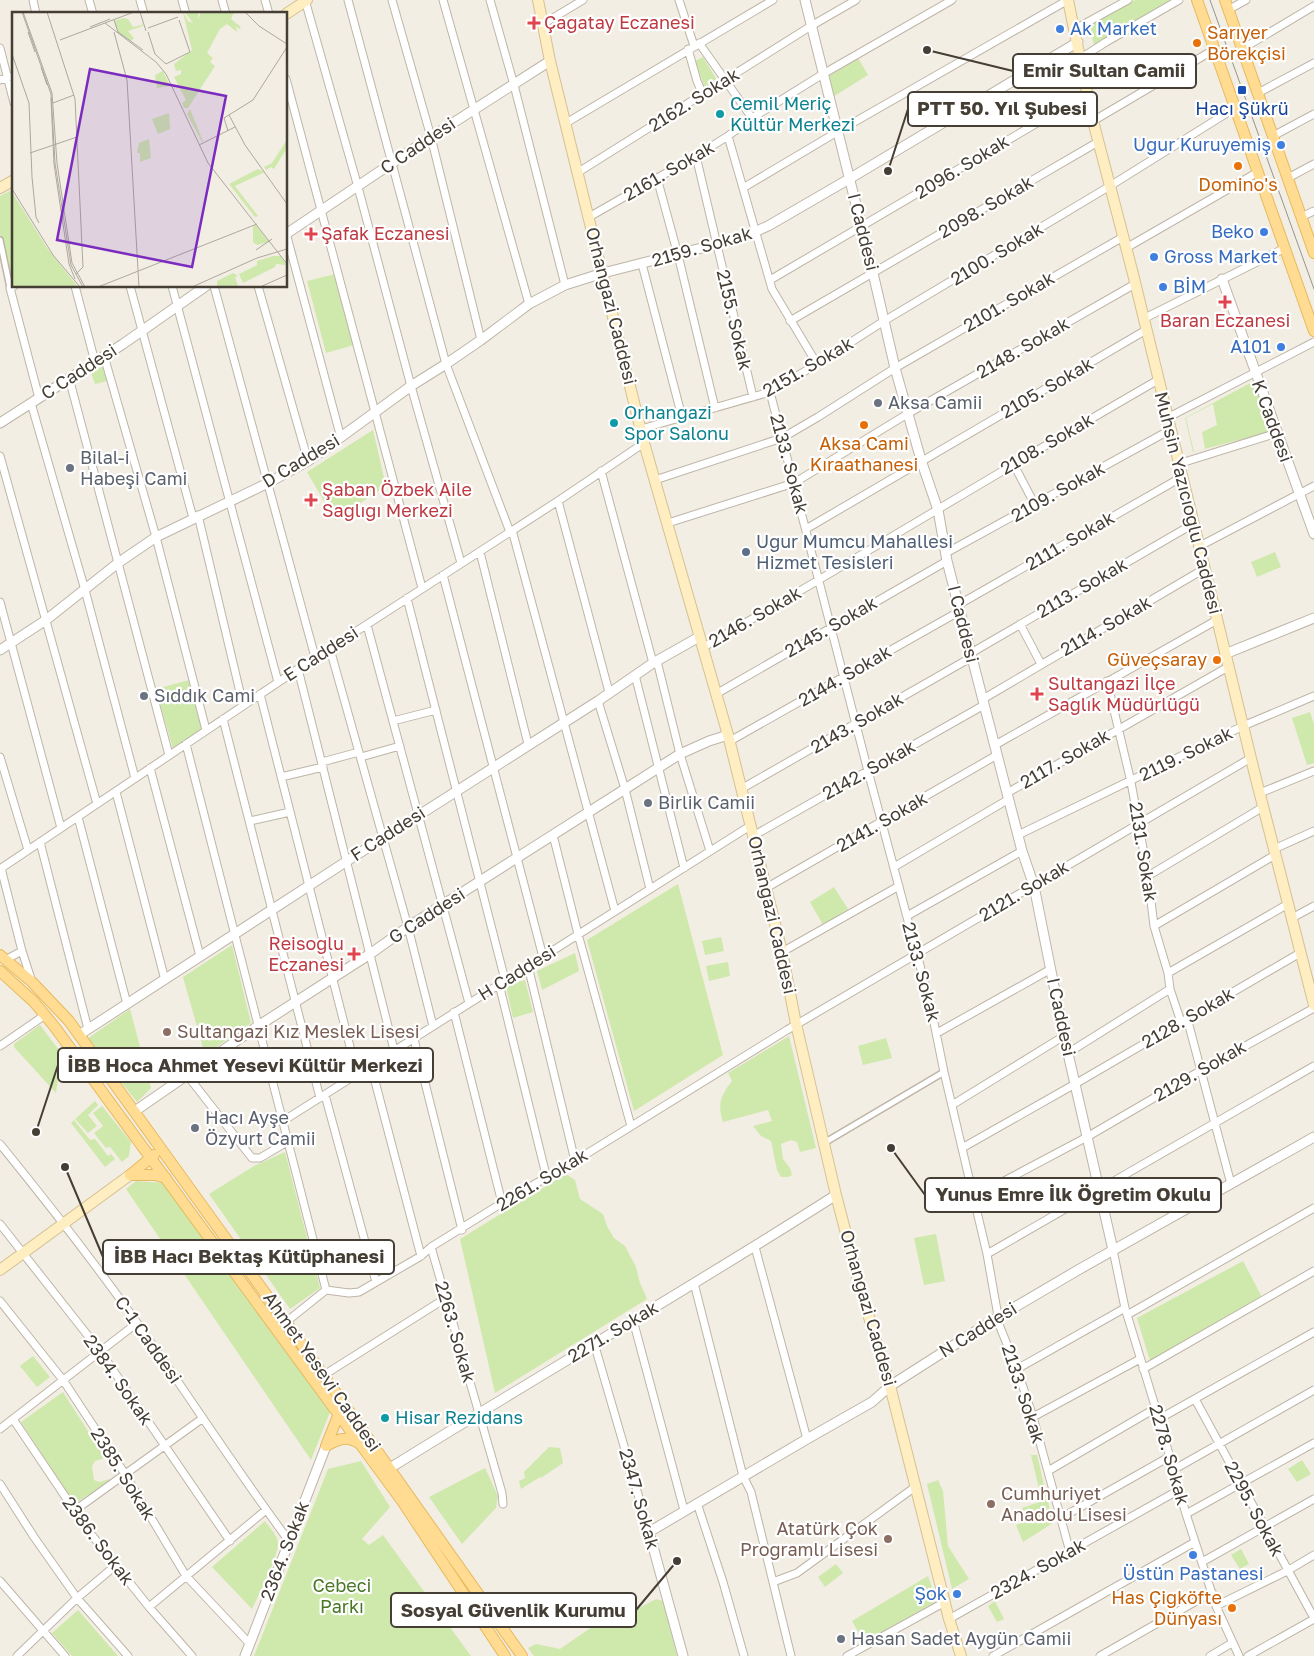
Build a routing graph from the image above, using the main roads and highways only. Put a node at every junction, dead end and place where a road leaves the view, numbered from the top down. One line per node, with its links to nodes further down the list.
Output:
1 (306, 0): 6 (main road)
2 (538, 0): 29 (main road, Orhangazi Caddesi)
3 (1068, 0): 14 (main road, Muhsin Yazıcıoğlu Caddesi)
4 (1196, 0): 11 (main road)
5 (1226, 5): 9 (main road)
6 (288, 13)
7 (12, 181): 8 (main road)
8 (0, 188)
9 (1312, 241): 10 (main road)
10 (1314, 253)
11 (1314, 331)
12 (3, 958): 15 (main road, Ahmet Yesevi Caddesi)
13 (0, 971): 16 (main road, Ahmet Yesevi Caddesi)
14 (1313, 1001)
15 (84, 1032): 16 (main road); 18 (main road, Ahmet Yesevi Caddesi)
16 (67, 1044): 17 (main road, Ahmet Yesevi Caddesi)
17 (115, 1108): 18 (main road); 20 (main road, Ahmet Yesevi Caddesi)
18 (135, 1111): 19 (main road, Ahmet Yesevi Caddesi)
19 (162, 1148): 20 (main road); 24 (main road, Ahmet Yesevi Caddesi)
20 (150, 1158): 21 (main road); 22 (main road, Ahmet Yesevi Caddesi)
21 (130, 1175): 22 (main road); 23 (main road)
22 (166, 1178): 25 (main road, Ahmet Yesevi Caddesi)
23 (0, 1270)
24 (343, 1403): 25 (main road); 28 (main road, Ahmet Yesevi Caddesi)
25 (339, 1414): 26 (main road, Ahmet Yesevi Caddesi); 26 (main road)
26 (361, 1445): 27 (main road, Ahmet Yesevi Caddesi)
27 (505, 1656)
28 (522, 1656)
29 (961, 1656)

